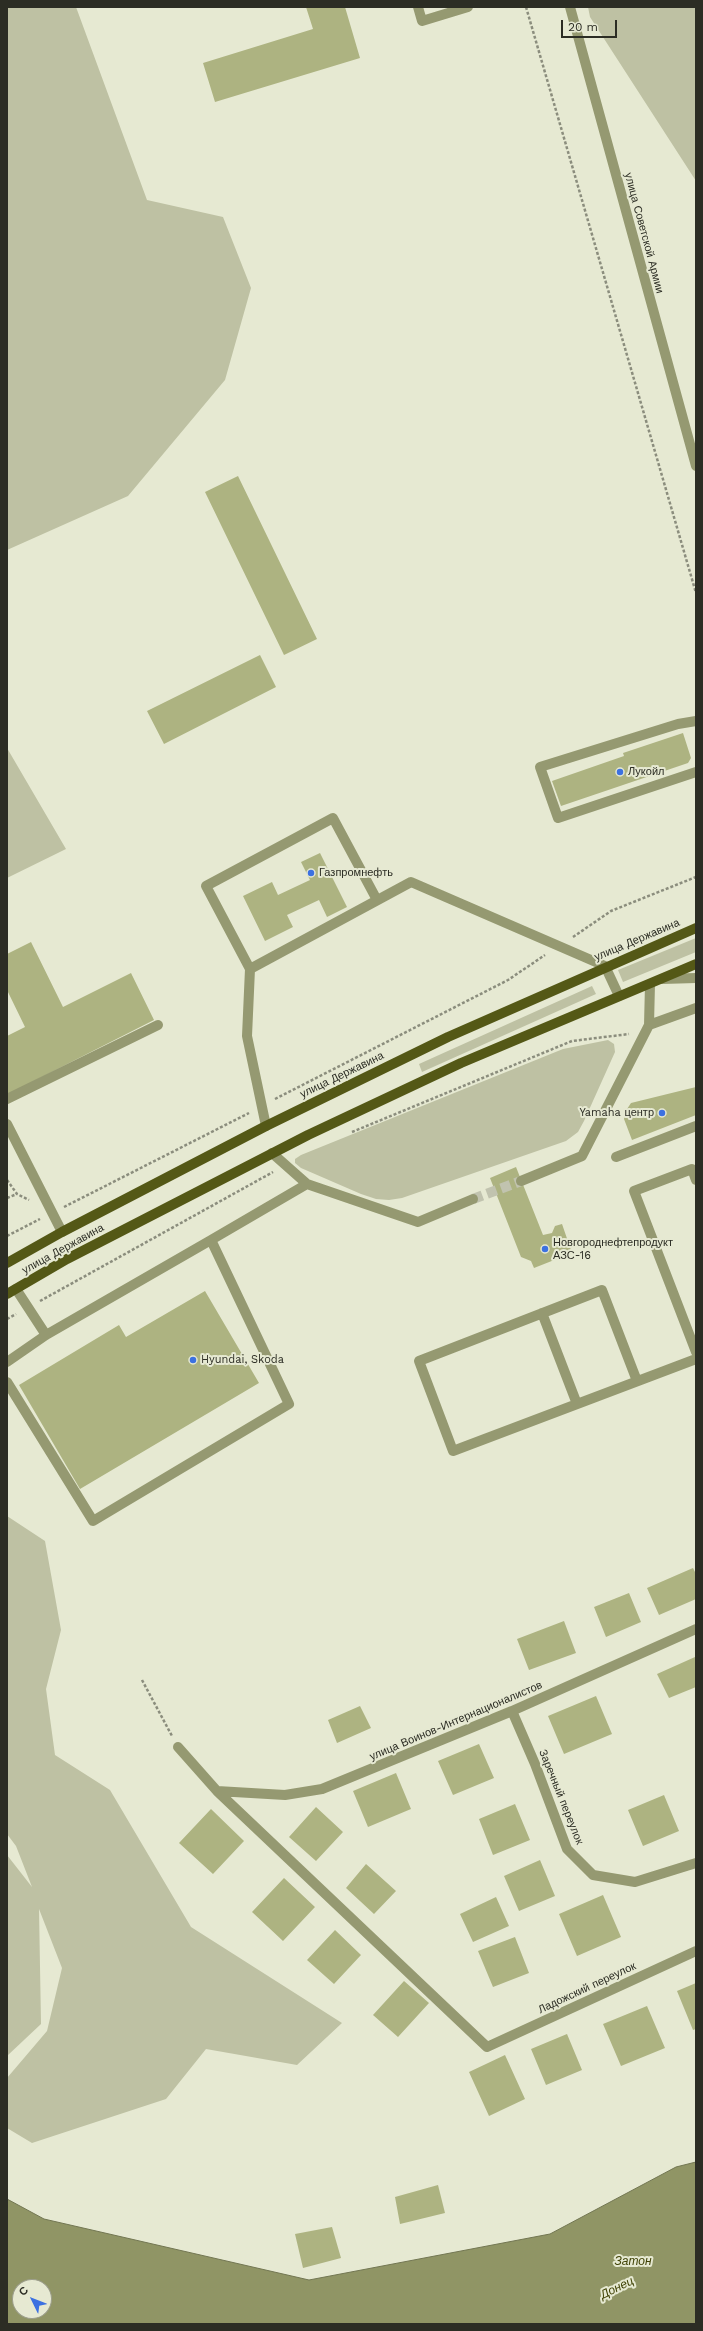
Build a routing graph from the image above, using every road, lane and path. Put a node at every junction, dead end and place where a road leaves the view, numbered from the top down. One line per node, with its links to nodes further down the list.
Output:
1 (418, 7): 2 (street)
2 (468, 7)
3 (526, 7): 6 (path)
4 (570, 7): 5 (street, улица Советской Армии)
5 (696, 466)
6 (696, 593)
7 (696, 721): 8 (street)
8 (696, 772)
9 (696, 876): 12 (path)
10 (377, 900): 12 (street); 15 (street); 15 (street)
11 (696, 928): 14 (main road, улица Державина)
12 (559, 946): 14 (street); 24 (path)
13 (696, 964): 17 (main road, улица Державина)
14 (606, 966): 19 (street); 26 (main road, улица Державина)
15 (250, 969): 24 (street)
16 (696, 978): 17 (street)
17 (660, 979): 18 (main road, улица Державина)
18 (650, 984): 19 (main road, улица Державина); 22 (street)
19 (619, 996): 29 (main road, улица Державина)
20 (696, 1008): 22 (street)
21 (158, 1025): 23 (street)
22 (648, 1029): 28 (path); 32 (street)
23 (7, 1099)
24 (261, 1106): 26 (street); 38 (path)
25 (7, 1124): 38 (street)
26 (266, 1126): 39 (main road, улица Державина)
27 (696, 1126): 30 (street)
28 (348, 1134)
29 (272, 1153): 31 (street); 43 (main road, улица Державина)
30 (616, 1157)
31 (284, 1164): 34 (street); 45 (path)
32 (521, 1180)
33 (696, 1180): 49 (street)
34 (307, 1184): 37 (street); 41 (street)
35 (17, 1194): 36 (path)
36 (7, 1198)
37 (473, 1199)
38 (52, 1213): 39 (street); 40 (path)
39 (62, 1232): 42 (main road, улица Державина)
40 (7, 1236)
41 (211, 1240): 48 (street); 53 (street)
42 (7, 1263)
43 (16, 1289): 44 (main road, улица Державина); 45 (street)
44 (7, 1294)
45 (28, 1308): 47 (path); 48 (street)
46 (542, 1314): 52 (street); 54 (street); 54 (street)
47 (7, 1319)
48 (46, 1335): 51 (street)
49 (696, 1352)
50 (696, 1359): 52 (street)
51 (7, 1362)
52 (637, 1381): 54 (street)
53 (7, 1382)
54 (577, 1404)
55 (696, 1629): 57 (street, улица Воинов-Интернационалистов)
56 (142, 1680): 58 (path)
57 (512, 1711): 59 (street, улица Воинов-Интернационалистов); 60 (street, Заречный переулок)
58 (178, 1747): 59 (street)
59 (217, 1791): 61 (street, Ладожский переулок)
60 (696, 1863)
61 (696, 1951)

